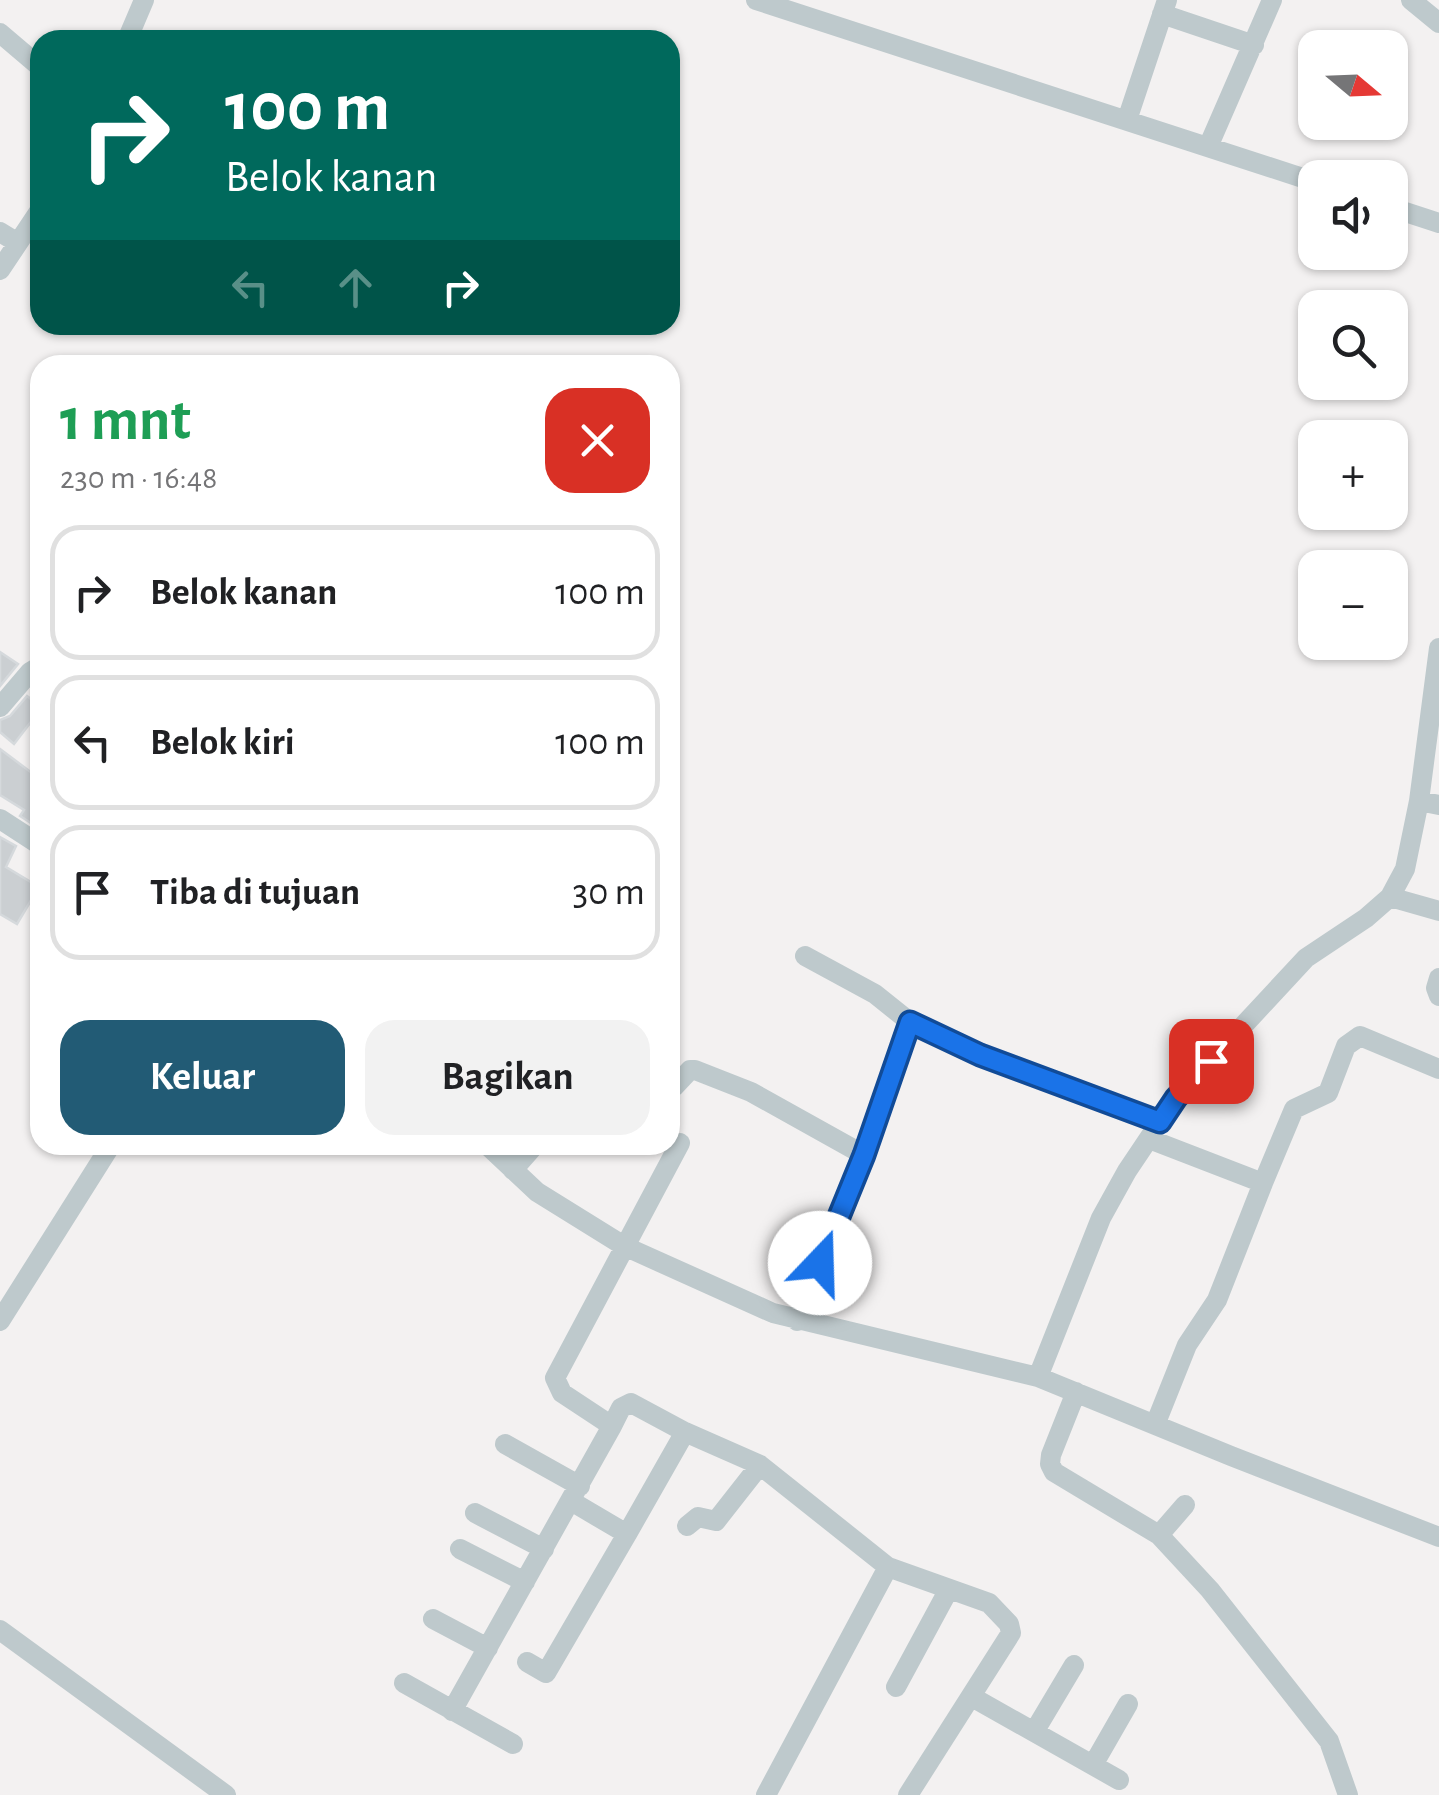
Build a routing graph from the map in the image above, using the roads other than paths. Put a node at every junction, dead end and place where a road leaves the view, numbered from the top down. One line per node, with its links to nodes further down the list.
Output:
1 (144, 0): 7 (street)
2 (756, 0): 11 (street)
3 (1272, 0): 9 (street)
4 (1411, 0): 6 (street)
5 (1164, 7): 9 (street); 11 (street)
6 (1439, 23)
7 (131, 30)
8 (0, 34): 10 (street)
9 (1254, 45): 12 (street)
10 (30, 60)
11 (1127, 120): 12 (street)
12 (1208, 147): 13 (street)
13 (1298, 176)
14 (1408, 213): 16 (street)
15 (30, 219): 17 (street)
16 (1439, 223)
17 (9, 237): 18 (street)
18 (0, 270)
19 (1439, 648): 22 (street)
20 (30, 672): 21 (street)
21 (0, 706)
22 (1429, 803): 25 (street)
23 (0, 820): 24 (street)
24 (30, 839)
25 (1390, 897): 26 (street); 33 (street)
26 (1439, 911)
27 (805, 956): 30 (street)
28 (1439, 978): 29 (street)
29 (1439, 996)
30 (910, 1022): 33 (street); 38 (street)
31 (1439, 1069): 40 (street)
32 (680, 1081): 38 (street)
33 (1155, 1130): 40 (street); 44 (street)
34 (105, 1155): 42 (street)
35 (498, 1155): 39 (street)
36 (526, 1155): 39 (street)
37 (673, 1155): 41 (street)
38 (864, 1155): 43 (street)
39 (513, 1170): 41 (street)
40 (1263, 1182): 46 (street)
41 (624, 1246): 43 (street); 47 (street)
42 (0, 1321)
43 (797, 1321): 44 (street)
44 (1038, 1377): 45 (street)
45 (1076, 1392): 46 (street); 56 (street)
46 (1155, 1425): 57 (street)
47 (612, 1426): 48 (street); 51 (street)
48 (686, 1432): 50 (street); 55 (street)
49 (505, 1444): 51 (street)
50 (760, 1465): 54 (street); 60 (street)
51 (575, 1493): 55 (street); 59 (street)
52 (1185, 1505): 56 (street)
53 (475, 1512): 59 (street)
54 (687, 1526)
55 (627, 1534): 66 (street)
56 (1159, 1536): 80 (street)
57 (1439, 1537)
58 (460, 1549): 61 (street)
59 (544, 1549): 61 (street)
60 (888, 1568): 62 (street); 78 (street)
61 (525, 1582): 65 (street)
62 (950, 1589): 69 (street); 70 (street)
63 (433, 1619): 65 (street)
64 (0, 1630): 77 (street)
65 (488, 1648): 72 (street)
66 (526, 1662)
67 (1074, 1665): 73 (street)
68 (404, 1683): 72 (street)
69 (896, 1687)
70 (972, 1697): 73 (street); 79 (street)
71 (1128, 1704): 75 (street)
72 (452, 1711): 74 (street)
73 (1034, 1732): 75 (street)
74 (512, 1744)
75 (1094, 1765): 76 (street)
76 (1119, 1780)
77 (226, 1795)
78 (766, 1795)
79 (908, 1795)
80 (1348, 1795)

